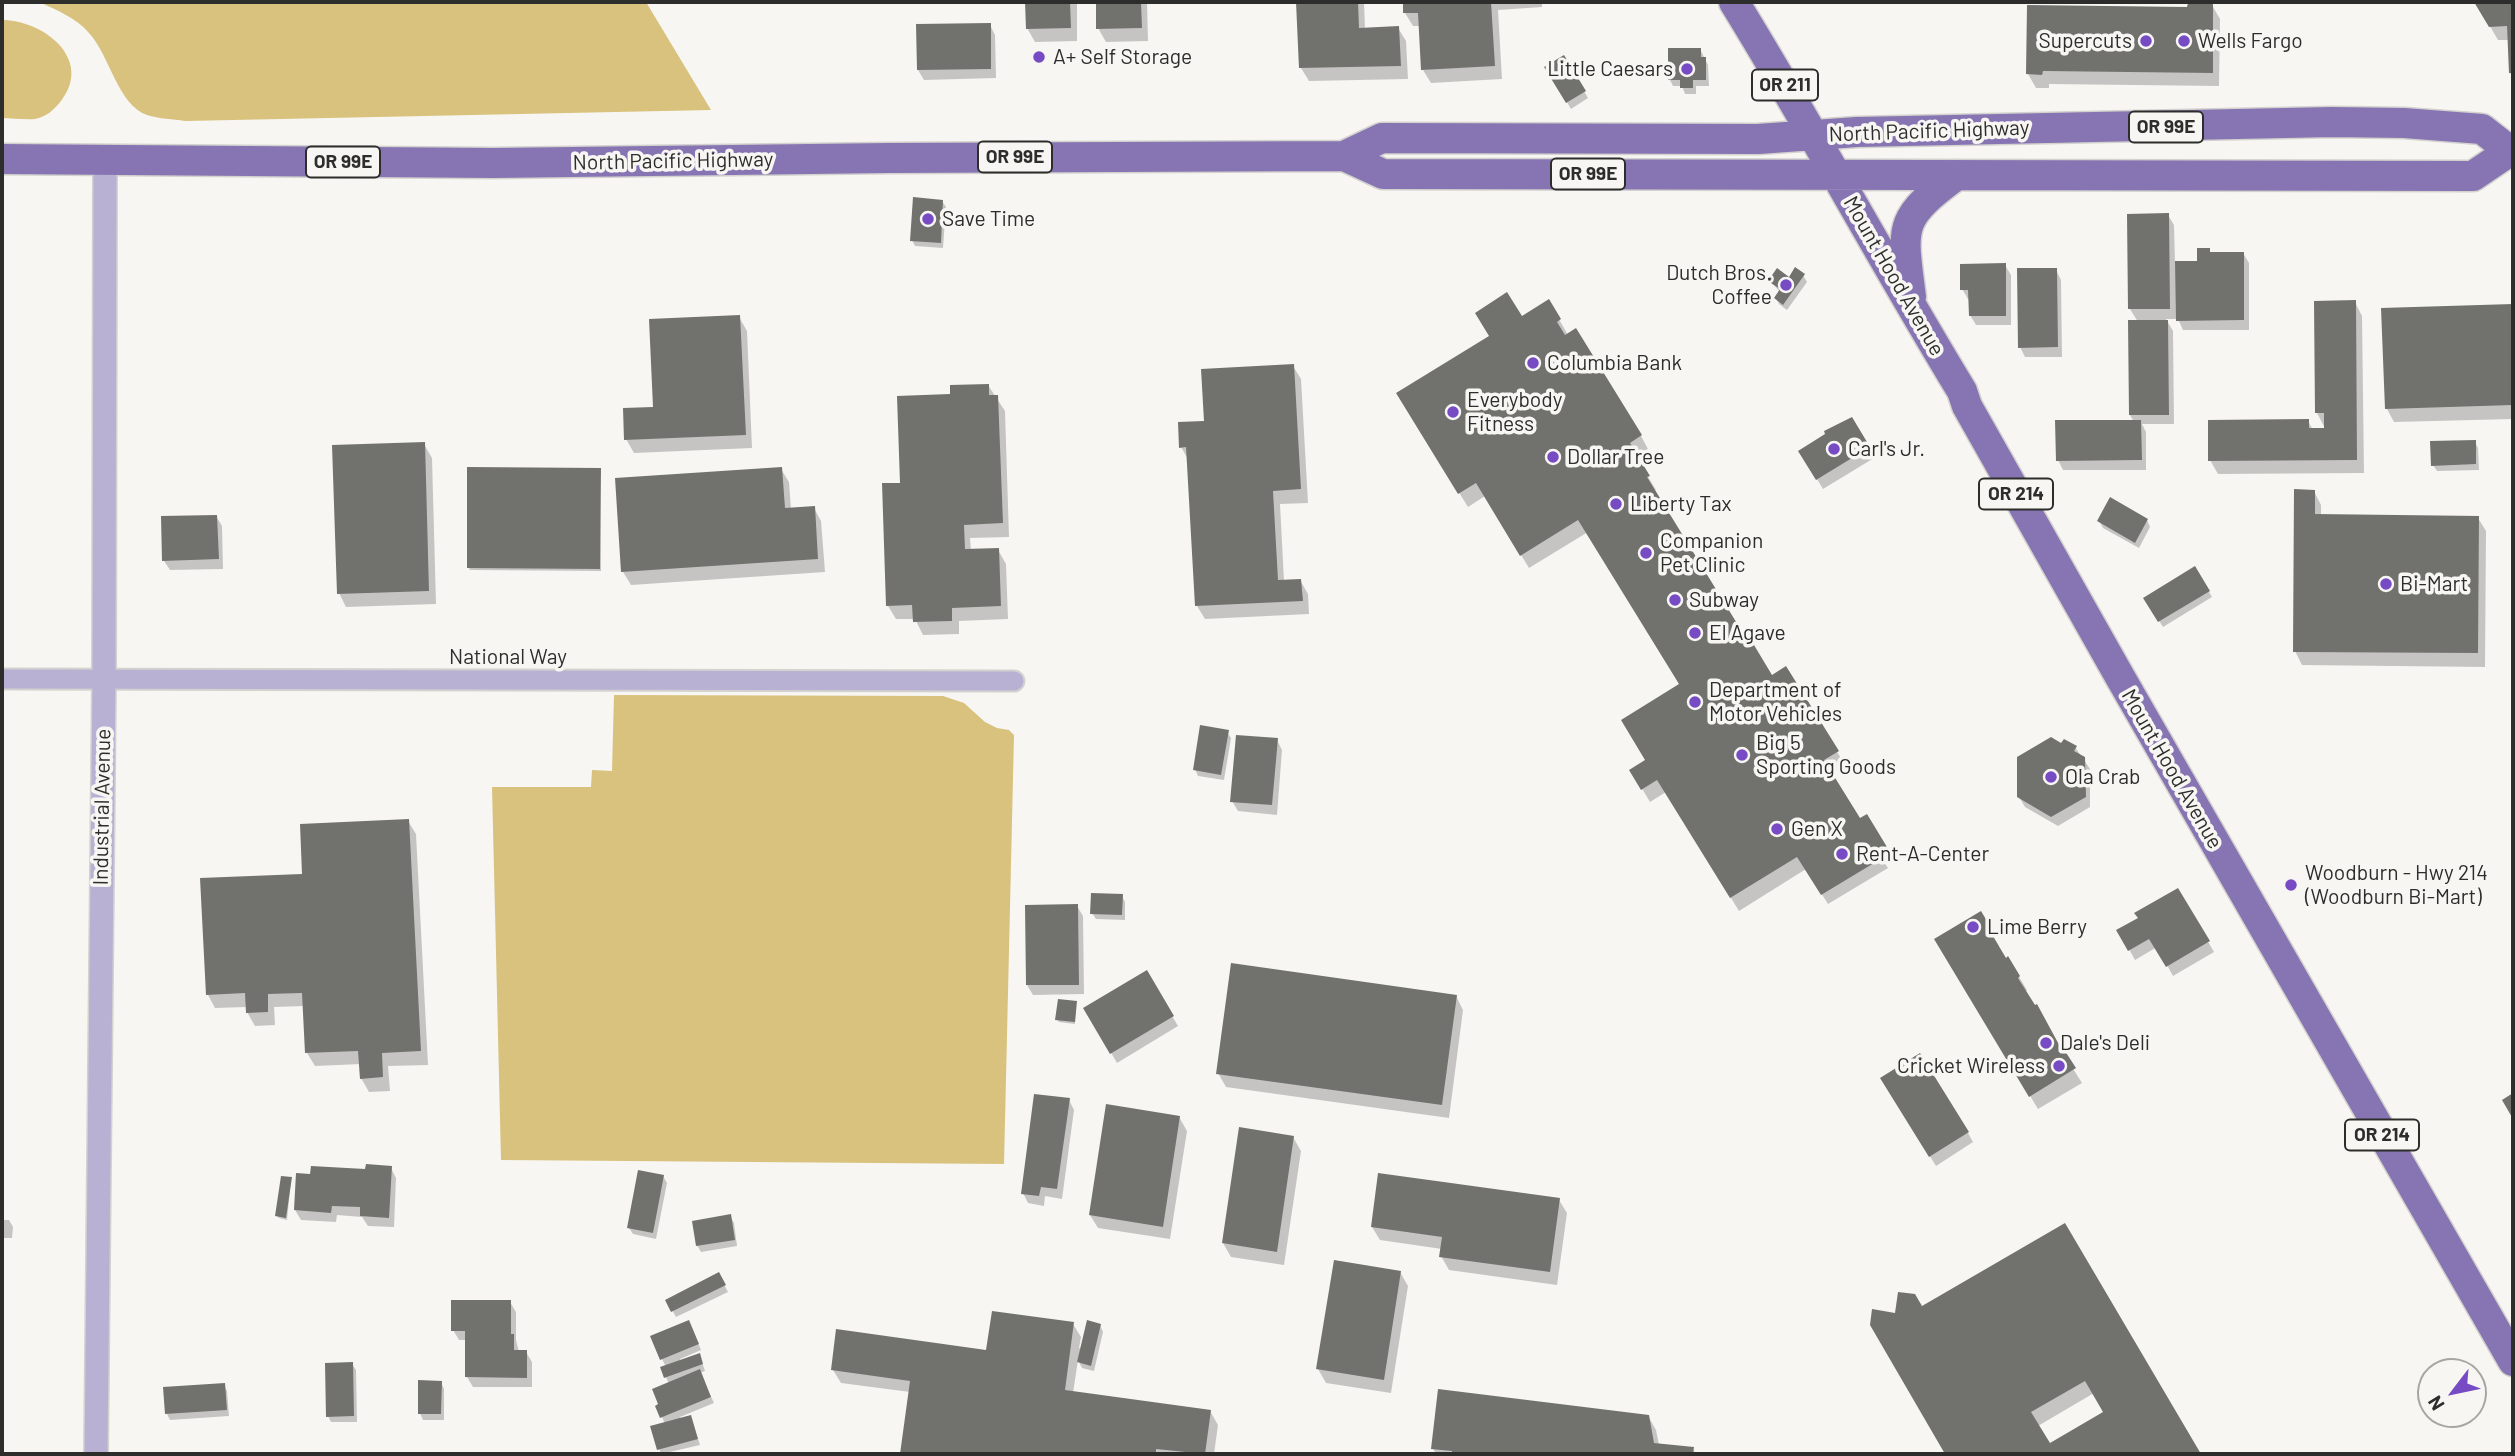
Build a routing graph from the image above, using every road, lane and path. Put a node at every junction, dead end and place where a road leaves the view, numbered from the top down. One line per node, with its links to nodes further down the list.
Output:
1 (1734, 2): 2 (main road, OR 211)
2 (1814, 135): 3 (main road, North Pacific Highway / OR 99E); 4 (main road, North Pacific Highway / OR 99E); 10 (main road, OR 211)
3 (1484, 138): 5 (main road, North Pacific Highway / OR 99E); 8 (main road)
4 (2511, 152): 9 (main road, North Pacific Highway / OR 99E)
5 (1344, 156): 7 (main road, North Pacific Highway / OR 99E); 8 (main road, North Pacific Highway / OR 99E)
6 (2, 159): 7 (main road, North Pacific Highway / OR 99E)
7 (105, 160): 12 (street, Industrial Avenue)
8 (1485, 174): 10 (main road, North Pacific Highway / OR 99E)
9 (1957, 175): 10 (main road, North Pacific Highway / OR 99E); 11 (main road, OR 214)
10 (1836, 176): 11 (main road, Mount Hood Avenue / OR 214)
11 (1913, 311): 15 (main road, Mount Hood Avenue / OR 214)
12 (104, 678): 13 (street, National Way); 14 (street, National Way); 16 (street, Industrial Avenue)
13 (2, 679)
14 (1014, 681)
15 (2513, 1361)
16 (96, 1454)

